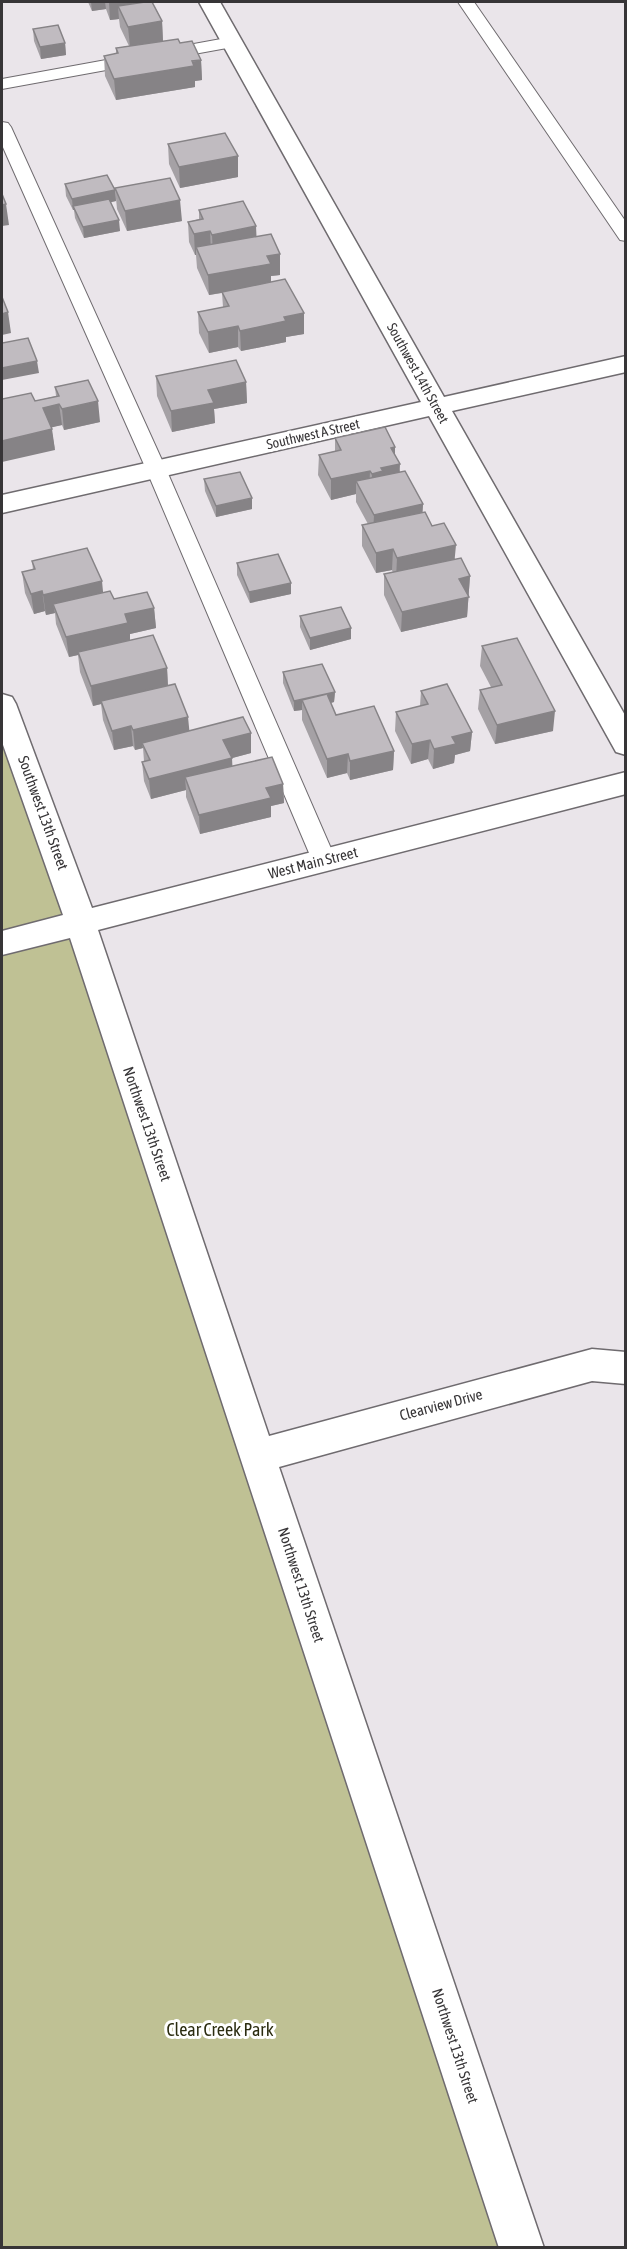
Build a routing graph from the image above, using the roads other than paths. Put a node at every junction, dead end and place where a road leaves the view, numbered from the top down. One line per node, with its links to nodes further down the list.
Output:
1 (209, 2): 3 (street, Southwest 14th Street)
2 (466, 2): 6 (lane)
3 (232, 42): 4 (lane); 8 (street, Southwest 14th Street)
4 (2, 84)
5 (2, 127): 9 (lane)
6 (626, 236)
7 (626, 364): 8 (street, Southwest A Street)
8 (436, 406): 9 (street, Southwest A Street); 12 (street, Southwest 14th Street)
9 (156, 469): 10 (street, Southwest A Street); 14 (lane)
10 (2, 504)
11 (2, 704): 15 (street, Southwest 13th Street)
12 (626, 744)
13 (626, 783): 14 (street, West Main Street)
14 (324, 860): 15 (street, West Main Street)
15 (79, 923): 16 (street, West Main Street); 18 (street, Northwest 13th Street)
16 (2, 943)
17 (626, 1368): 18 (street, Clearview Drive)
18 (258, 1456): 19 (street, Northwest 13th Street)
19 (522, 2247)

